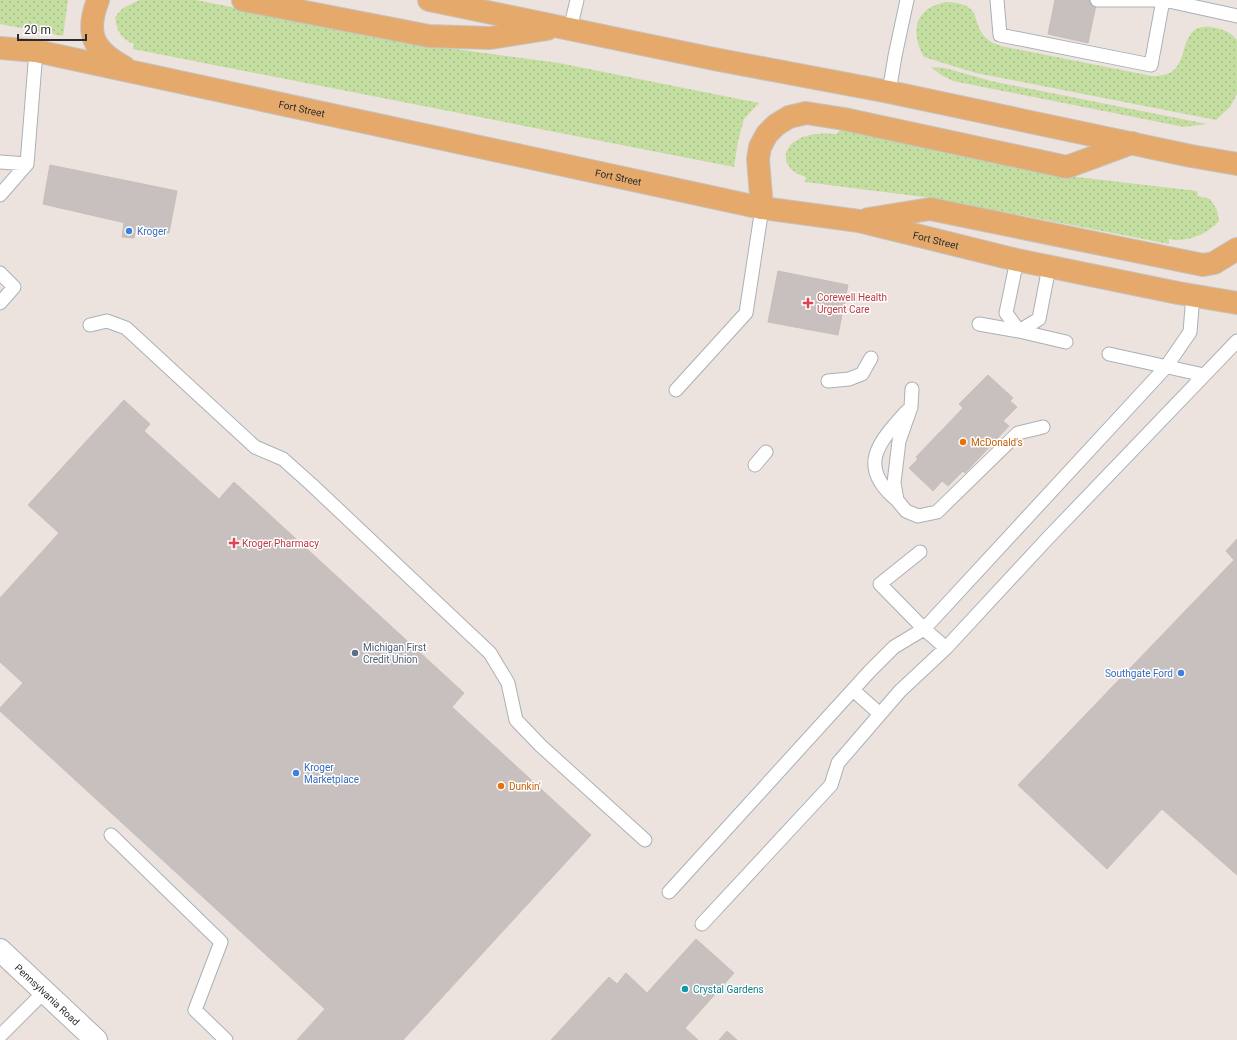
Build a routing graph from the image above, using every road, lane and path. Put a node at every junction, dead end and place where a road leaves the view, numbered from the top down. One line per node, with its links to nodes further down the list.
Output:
1 (98, 0): 14 (main road)
2 (243, 0): 11 (main road)
3 (429, 0): 11 (main road)
4 (577, 0): 11 (lane)
5 (907, 0): 15 (lane)
6 (997, 0): 9 (lane)
7 (1096, 0): 8 (lane)
8 (1156, 0)
9 (1164, 0): 10 (lane)
10 (1237, 16)
11 (566, 28): 15 (main road)
12 (0, 48): 13 (main road, Fort Street)
13 (36, 52): 14 (main road, Fort Street); 18 (lane)
14 (135, 73): 21 (main road, Fort Street)
15 (889, 92): 16 (main road)
16 (1132, 143): 19 (main road); 21 (main road)
17 (0, 162): 18 (lane)
18 (27, 164): 20 (lane)
19 (1237, 164)
20 (0, 195)
21 (762, 208): 22 (main road, Fort Street); 41 (lane)
22 (859, 221): 23 (main road); 24 (main road, Fort Street)
23 (1237, 248)
24 (1017, 260): 25 (main road, Fort Street); 32 (lane)
25 (1049, 266): 27 (main road, Fort Street); 32 (lane)
26 (0, 273): 28 (lane)
27 (1193, 295): 29 (main road, Fort Street); 37 (lane)
28 (0, 302)
29 (1237, 303)
30 (979, 324): 32 (lane)
31 (90, 325): 53 (lane)
32 (1019, 330): 34 (lane)
33 (1237, 341): 38 (lane)
34 (1066, 342)
35 (1109, 354): 37 (lane)
36 (871, 358): 39 (lane)
37 (1166, 367): 38 (lane); 48 (lane)
38 (1204, 375): 49 (lane)
39 (828, 381)
40 (912, 389): 42 (lane)
41 (676, 390)
42 (911, 407): 46 (lane); 46 (lane)
43 (1043, 427): 46 (lane)
44 (766, 452): 45 (lane)
45 (755, 465)
46 (897, 500)
47 (920, 552): 48 (lane)
48 (924, 629): 49 (lane); 50 (lane)
49 (946, 648): 51 (lane)
50 (853, 690): 51 (lane); 54 (lane)
51 (880, 714): 55 (lane)
52 (111, 835): 60 (lane)
53 (645, 840)
54 (669, 892)
55 (702, 924)
56 (0, 950): 57 (main road, Pennsylvania Road)
57 (44, 992): 58 (lane); 59 (main road, Pennsylvania Road)
58 (0, 1036)
59 (96, 1040)
60 (226, 1040)

